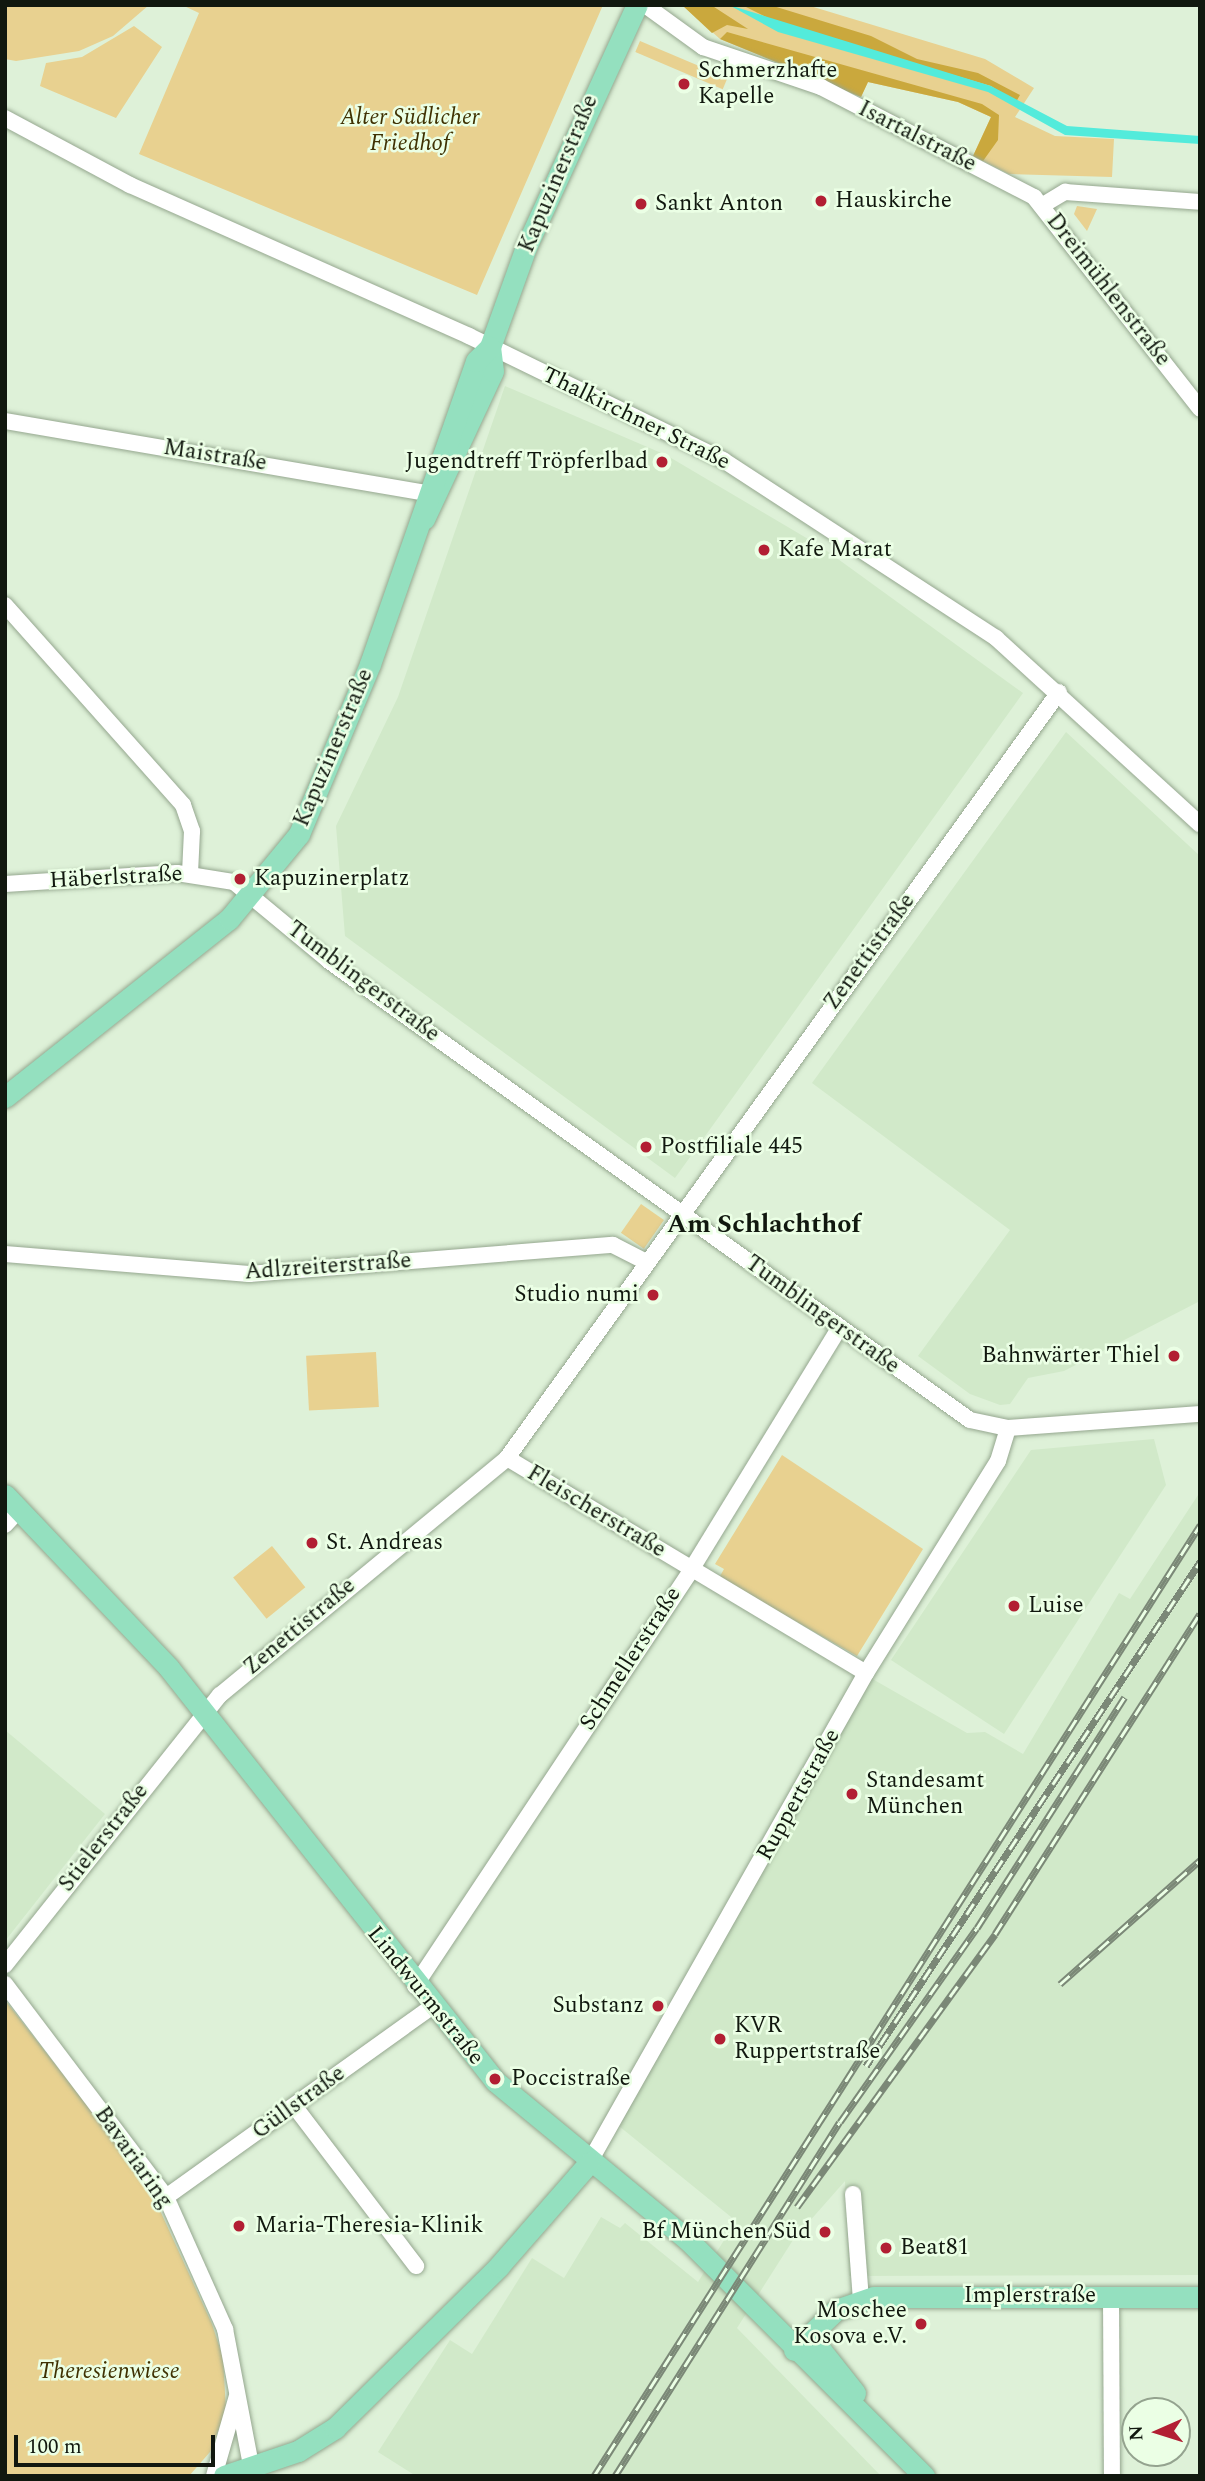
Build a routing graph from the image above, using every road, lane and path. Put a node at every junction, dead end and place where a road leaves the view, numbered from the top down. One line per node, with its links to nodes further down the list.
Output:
1 (637, 5): 6 (main road, Kapuzinerstraße)
2 (645, 5): 5 (street, Isartalstraße)
3 (5, 118): 6 (street, Thalkirchner Straße)
4 (1200, 202): 5 (street)
5 (1043, 205): 7 (street, Dreimühlenstraße)
6 (490, 347): 9 (main road, Kapuzinerstraße); 10 (main road, Kapuzinerstraße); 12 (street, Thalkirchner Straße)
7 (1200, 409)
8 (5, 421): 9 (street, Maistraße)
9 (425, 494): 10 (main road, Kapuzinerstraße)
10 (419, 527): 16 (main road, Kapuzinerstraße)
11 (5, 606): 14 (street)
12 (1059, 692): 13 (street, Thalkirchner Straße); 18 (street, Zenettistraße)
13 (1200, 824)
14 (190, 874): 15 (street, Häberlstraße); 16 (street, Häberlstraße)
15 (5, 884)
16 (253, 896): 17 (main road, Kapuzinerstraße); 18 (street, Tumblingerstraße)
17 (5, 1097)
18 (683, 1213): 20 (street, Zenettistraße); 21 (street, Tumblingerstraße)
19 (5, 1254): 20 (street, Adlzreiterstraße)
20 (646, 1262): 24 (street, Zenettistraße)
21 (840, 1327): 23 (street, Tumblingerstraße); 26 (street, Schmellerstraße)
22 (1200, 1415): 23 (street, Tumblingerstraße)
23 (1008, 1428): 27 (street, Ruppertstraße)
24 (507, 1458): 26 (street, Fleischerstraße); 28 (street, Zenettistraße)
25 (10, 1510): 28 (main road, Lindwurmstraße)
26 (691, 1570): 27 (street, Fleischerstraße); 31 (street, Schmellerstraße)
27 (866, 1673): 34 (street, Ruppertstraße)
28 (204, 1712): 29 (street, Stielerstraße); 31 (main road, Lindwurmstraße)
29 (5, 1965)
30 (5, 1984): 36 (street, Bavariaring)
31 (415, 1986): 32 (main road, Lindwurmstraße)
32 (431, 2007): 33 (street, Güllstraße); 34 (main road, Lindwurmstraße)
33 (295, 2107): 36 (street, Güllstraße); 37 (street)
34 (589, 2163): 41 (main road, Lindwurmstraße); 43 (main road)
35 (853, 2194): 40 (street)
36 (166, 2197): 42 (street, Bavariaring)
37 (416, 2266)
38 (1111, 2296): 39 (main road, Implerstraße); 40 (main road, Implerstraße); 47 (street)
39 (1200, 2297)
40 (861, 2300): 41 (main road, Implerstraße)
41 (806, 2339): 46 (main road, Lindwurmstraße)
42 (239, 2390): 43 (street, Bavariaring); 44 (street, Bavariaring)
43 (252, 2470): 45 (main road)
44 (214, 2476)
45 (224, 2476)
46 (924, 2476)
47 (1112, 2476)

